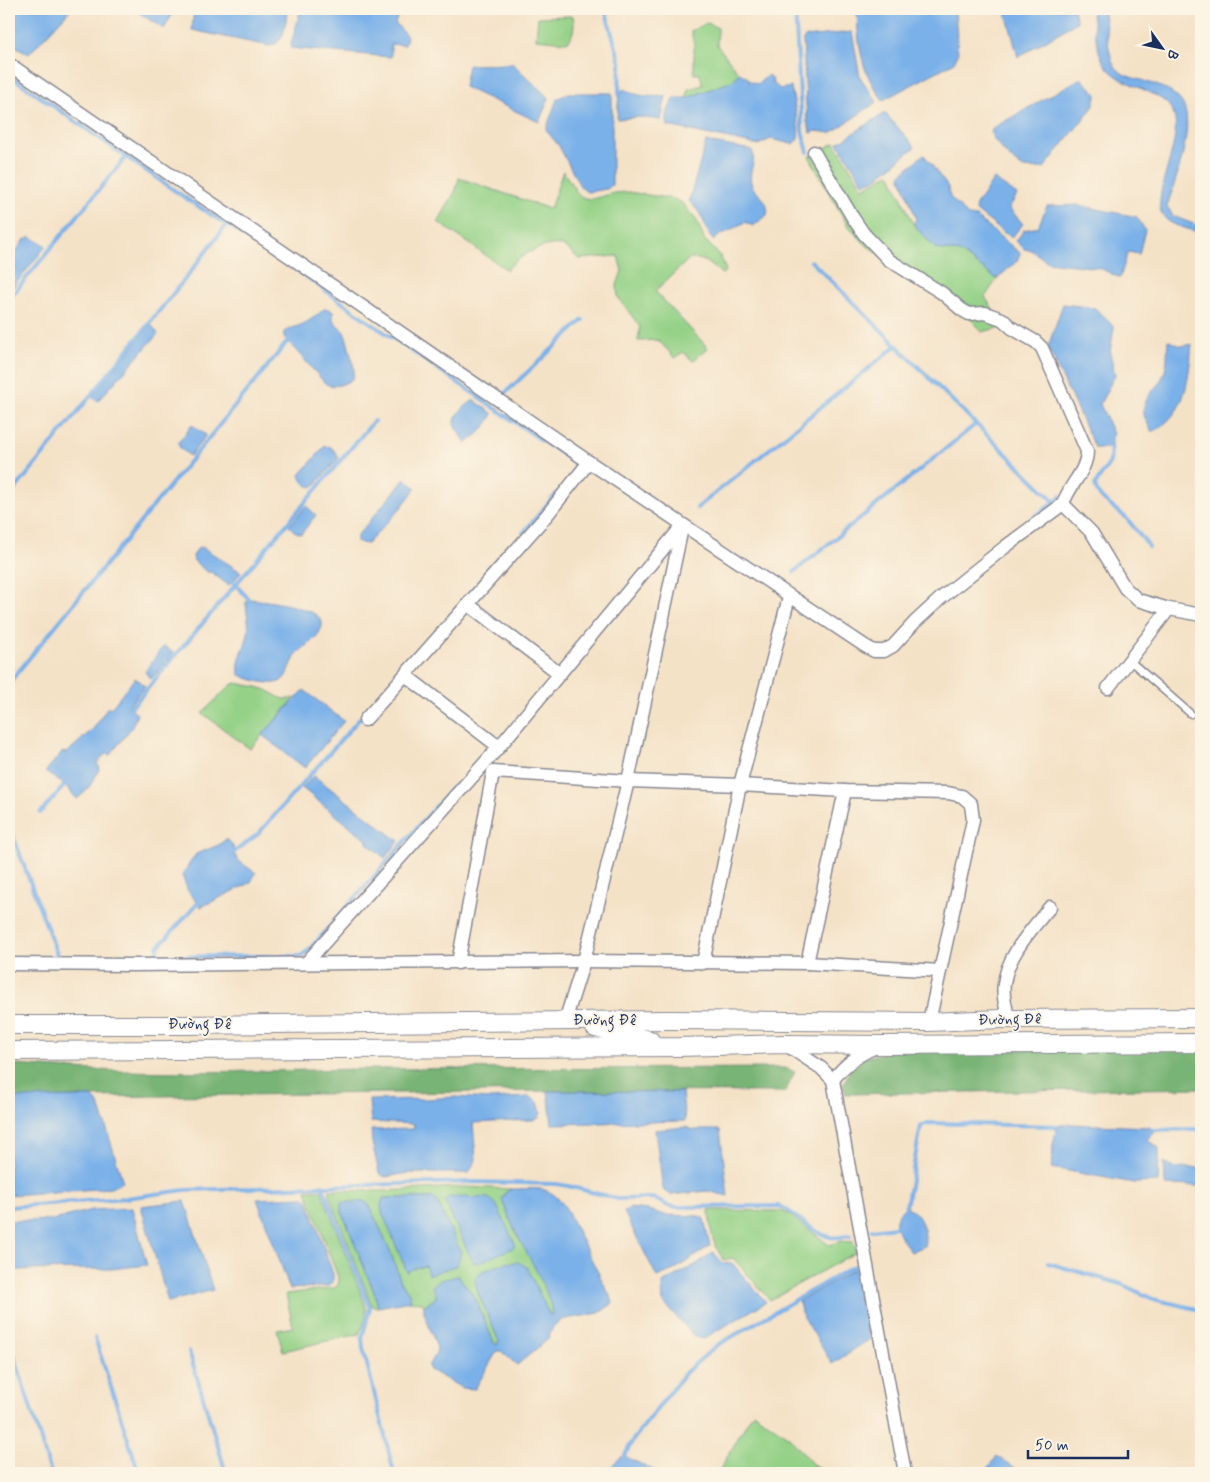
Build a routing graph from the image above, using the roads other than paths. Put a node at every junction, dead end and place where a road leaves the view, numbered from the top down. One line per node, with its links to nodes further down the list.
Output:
1 (9, 64): 3 (street)
2 (814, 152): 4 (street)
3 (589, 462): 5 (street); 7 (street)
4 (1063, 504): 6 (street); 8 (street)
5 (682, 525): 6 (street); 11 (street); 18 (street)
6 (789, 596): 19 (street)
7 (469, 605): 11 (street); 12 (street)
8 (1169, 609): 9 (street); 10 (street)
9 (1201, 615)
10 (1130, 660): 13 (street); 14 (lane)
11 (560, 674): 16 (street)
12 (405, 675): 15 (street); 16 (street)
13 (1108, 688)
14 (1190, 714)
15 (365, 720)
16 (499, 747): 17 (street)
17 (488, 767): 18 (street); 23 (street); 24 (street)
18 (628, 781): 19 (street); 22 (street)
19 (740, 785): 20 (street); 25 (street)
20 (845, 791): 26 (street); 28 (street)
21 (1050, 907): 30 (street)
22 (584, 961): 24 (street); 25 (street); 31 (street)
23 (306, 963): 24 (street); 27 (street)
24 (458, 963)
25 (703, 963): 26 (street)
26 (807, 963): 28 (street)
27 (9, 964)
28 (940, 971): 32 (street)
29 (1201, 1018): 30 (street, Đường Đê)
30 (1009, 1019): 32 (street, Đường Đê)
31 (565, 1021): 32 (street, Đường Đê); 33 (street, Đường Đê); 37 (street)
32 (929, 1022)
33 (9, 1025)
34 (1201, 1043): 36 (street, Đường Đê)
35 (784, 1044): 36 (street, Đường Đê); 37 (street, Đường Đê); 39 (street)
36 (881, 1045): 39 (street)
37 (679, 1047): 38 (street, Đường Đê)
38 (9, 1051)
39 (833, 1080): 40 (street)
40 (905, 1473)

